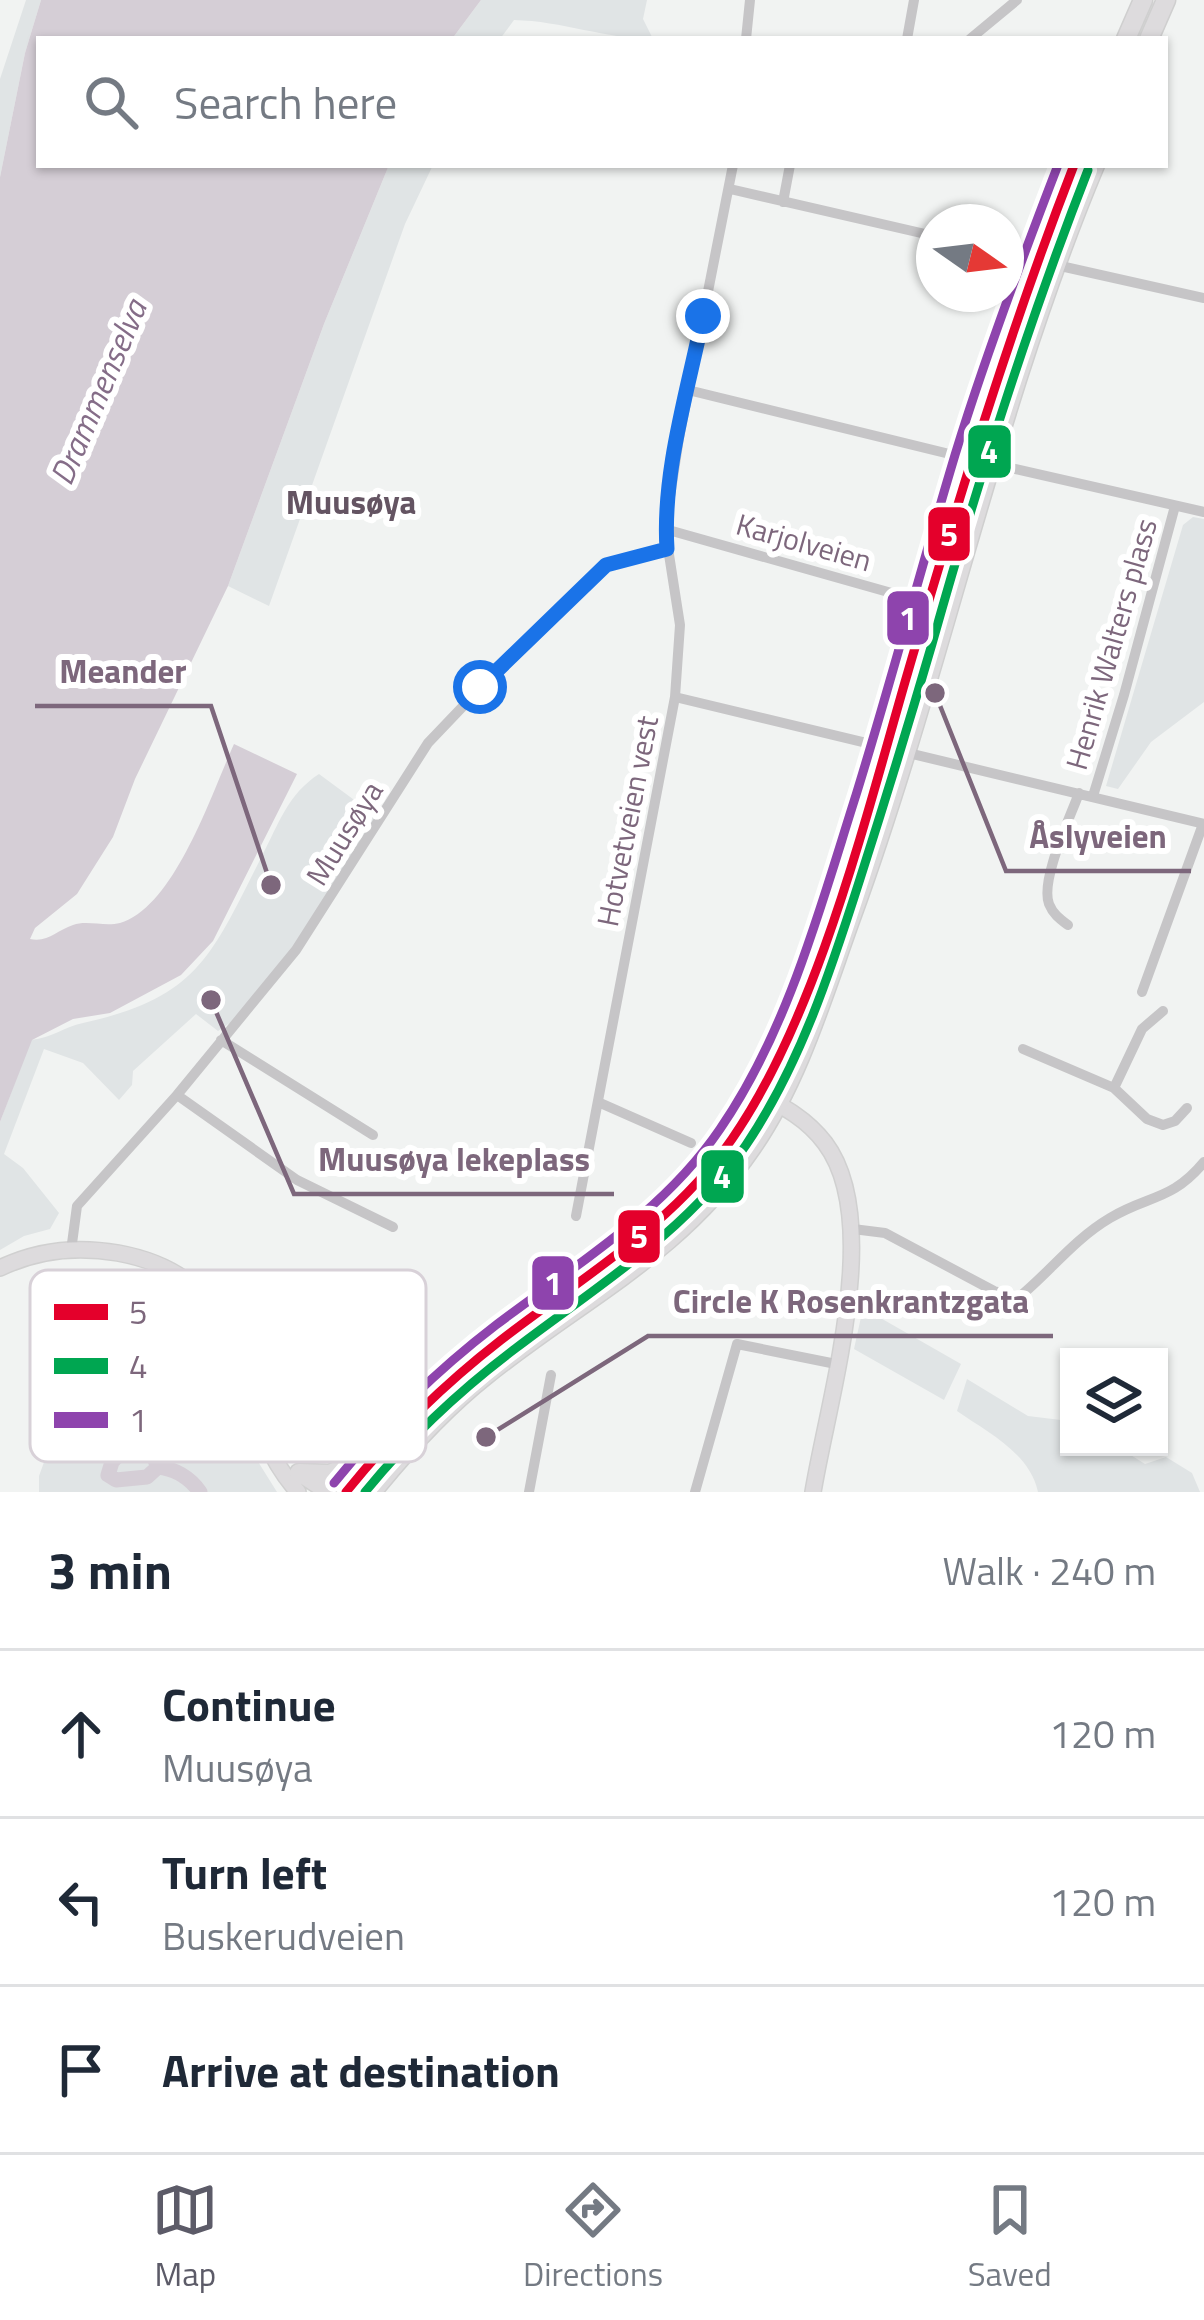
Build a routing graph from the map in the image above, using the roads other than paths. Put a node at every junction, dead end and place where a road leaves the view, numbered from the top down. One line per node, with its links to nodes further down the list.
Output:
1 (750, 0): 6 (street)
2 (914, 0): 7 (street)
3 (1017, 0): 8 (street)
4 (1143, 0): 9 (main road)
5 (1166, 0): 10 (main road)
6 (746, 36)
7 (908, 36)
8 (974, 36)
9 (1127, 36)
10 (1150, 36)
11 (733, 168): 15 (street, Hotvetveien vest)
12 (789, 168): 16 (street)
13 (1073, 168): 19 (main road)
14 (1094, 168): 19 (main road)
15 (730, 189): 16 (street); 21 (street, Hotvetveien vest)
16 (783, 202): 17 (street)
17 (916, 232)
18 (1024, 258): 19 (street)
19 (1046, 264): 20 (street); 22 (main road)
20 (1204, 298)
21 (688, 390): 22 (street); 25 (street, Hotvetveien vest)
22 (980, 461): 23 (street); 27 (main road); 29 (main road)
23 (1174, 506): 24 (street); 31 (street, Henrik Walters plass)
24 (1204, 512)
25 (665, 529): 26 (street, Hotvetveien vest); 27 (street, Karjolveien)
26 (667, 549): 28 (street, Hotvetveien vest); 36 (street, Muusøya)
27 (929, 604): 29 (main road)
28 (675, 697): 29 (street); 41 (street, Hotvetveien vest)
29 (898, 750): 30 (street); 40 (main road)
30 (1079, 793): 31 (street); 33 (street)
31 (1093, 796): 32 (street)
32 (1203, 824): 34 (street)
33 (1068, 925)
34 (1142, 992)
35 (1163, 1011): 38 (street)
36 (221, 1040): 39 (street, Muusøya); 43 (street)
37 (1023, 1049): 38 (street)
38 (1114, 1088): 42 (street)
39 (177, 1095): 47 (street); 49 (street, Muusøya)
40 (768, 1099): 48 (main road); 54 (main road); 55 (main road)
41 (598, 1102): 44 (street); 46 (street, Hotvetveien vest)
42 (1187, 1108)
43 (373, 1135)
44 (691, 1143)
45 (1204, 1162): 48 (street)
46 (576, 1216)
47 (392, 1227)
48 (854, 1229): 52 (main road)
49 (70, 1250): 50 (main road); 51 (main road)
50 (0, 1268)
51 (166, 1270)
52 (836, 1364): 64 (street); 65 (main road)
53 (551, 1375): 63 (street)
54 (426, 1409)
55 (426, 1430)
56 (355, 1462): 59 (main road)
57 (372, 1462): 61 (main road)
58 (398, 1462): 62 (main road)
59 (298, 1483): 60 (main road)
60 (327, 1492)
61 (346, 1492)
62 (372, 1492)
63 (530, 1492)
64 (695, 1492)
65 (813, 1492)

